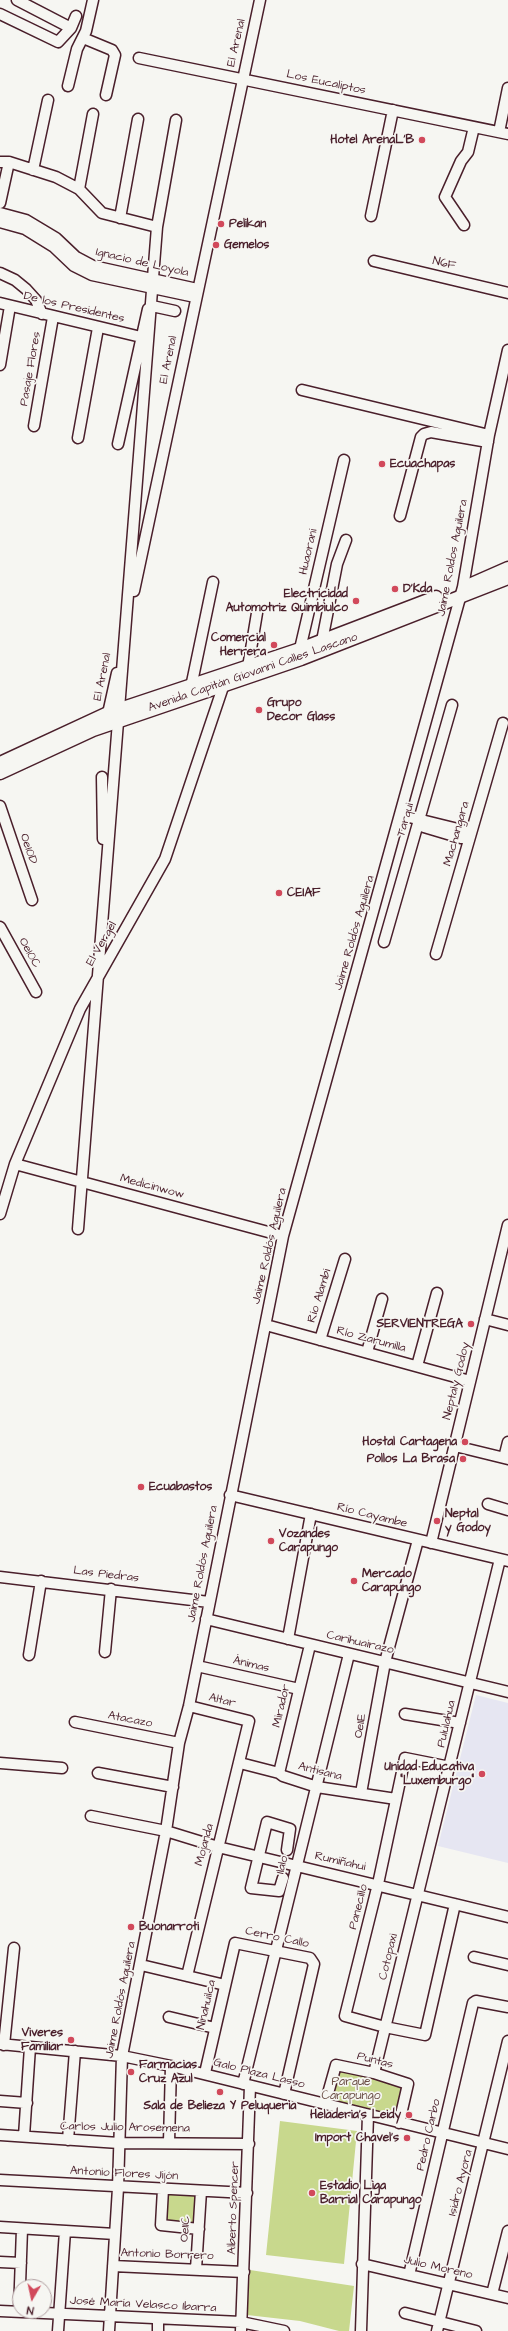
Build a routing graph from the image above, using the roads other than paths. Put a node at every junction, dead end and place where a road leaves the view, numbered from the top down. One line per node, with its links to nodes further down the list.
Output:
1 (17, 0): 6 (street)
2 (93, 0): 7 (street)
3 (260, 0): 9 (street, El Arenal)
4 (0, 14): 6 (street)
5 (76, 16): 6 (street)
6 (71, 28)
7 (83, 38): 10 (street); 12 (street)
8 (139, 58): 9 (street, Los Eucaliptos)
9 (242, 79): 14 (street, Los Eucaliptos); 33 (street, El Arenal)
10 (68, 86)
11 (508, 88): 19 (street)
12 (106, 96)
13 (48, 100): 21 (street)
14 (393, 110): 18 (street, Los Eucaliptos); 25 (street)
15 (93, 114): 22 (street)
16 (138, 119): 26 (street)
17 (176, 120): 29 (street)
18 (474, 127): 19 (street, Los Eucaliptos); 28 (street)
19 (504, 133)
20 (5, 162): 21 (street); 23 (street)
21 (33, 170): 22 (street)
22 (79, 189): 26 (street)
23 (0, 203)
24 (0, 213): 30 (street, Ignacio de Loyola)
25 (371, 216)
26 (120, 218): 29 (street)
27 (0, 222): 30 (street, Ignacio de Loyola)
28 (464, 225)
29 (157, 228): 81 (street)
30 (57, 244): 33 (street, Ignacio de Loyola)
31 (374, 261): 34 (street, N6F)
32 (0, 273): 37 (street)
33 (196, 293): 62 (street, El Arenal)
34 (508, 293)
35 (5, 304): 37 (street, De los Presidentes); 42 (street)
36 (175, 311): 40 (street)
37 (42, 314): 38 (street, De los Presidentes)
38 (53, 317): 39 (street, De los Presidentes); 44 (street, Pasaje Flores)
39 (98, 328): 40 (street, De los Presidentes); 45 (street)
40 (141, 337): 47 (street)
41 (508, 350): 46 (street, Jaime Roldos Aguilera)
42 (0, 365)
43 (302, 390): 46 (street)
44 (34, 426)
45 (78, 438)
46 (489, 439): 49 (street); 54 (street, Jaime Roldos Aguilera)
47 (118, 444)
48 (344, 460): 57 (street, Huaorani)
49 (400, 516)
50 (346, 540): 56 (street)
51 (508, 568): 54 (main road, Avenida Capitán Giovanni Calles Lascano)
52 (508, 578): 54 (main road, Avenida Capitán Giovanni Calles Lascano)
53 (213, 582): 60 (street)
54 (462, 592): 56 (main road, Avenida Capitán Giovanni Calles Lascano); 59 (main road, Avenida Capitán Giovanni Calles Lascano); 68 (street, Jaime Roldos Aguilera)
55 (257, 614): 58 (street)
56 (322, 640): 57 (main road, Avenida Capitán Giovanni Calles Lascano)
57 (300, 649): 58 (main road, Avenida Capitán Giovanni Calles Lascano)
58 (248, 667): 60 (main road, Avenida Capitán Giovanni Calles Lascano)
59 (224, 686): 62 (main road, Avenida Capitán Giovanni Calles Lascano); 75 (street, El Vergel)
60 (191, 687): 62 (main road, Avenida Capitán Giovanni Calles Lascano)
61 (452, 705): 69 (street, Tarqui)
62 (107, 719): 64 (main road, Avenida Capitán Giovanni Calles Lascano); 65 (main road, Avenida Capitán Giovanni Calles Lascano)
63 (504, 723): 70 (street, Machangara)
64 (0, 762)
65 (0, 773)
66 (102, 777): 75 (street)
67 (0, 806): 71 (street, Oe10D)
68 (401, 815): 69 (street); 82 (street, Jaime Roldós Aguilera)
69 (419, 821): 70 (street); 73 (street, Tarqui)
70 (470, 836): 74 (street, Machangara)
71 (32, 900)
72 (0, 927): 76 (street, Oe10C)
73 (384, 942)
74 (436, 954)
75 (106, 962): 77 (street, El Vergel)
76 (36, 992)
77 (15, 1164): 78 (street, El Vergel); 82 (street, Medicinwow)
78 (5, 1177): 79 (street, El Vergel)
79 (0, 1214)
80 (508, 1225): 86 (street, Neptaly Godoy)
81 (78, 1229)
82 (283, 1236): 87 (street, Jaime Roldós Aguilera)
83 (345, 1259): 89 (street, Río Alambi)
84 (437, 1293): 91 (street)
85 (382, 1299): 90 (street)
86 (485, 1319): 88 (street); 92 (street, Neptaly Godoy)
87 (266, 1325): 89 (street, Río Zarumilla); 96 (street, Jaime Roldós Aguilera)
88 (508, 1325)
89 (320, 1340): 90 (street, Río Zarumilla)
90 (367, 1352): 91 (street, Río Zarumilla)
91 (417, 1366): 92 (street, Río Zarumilla)
92 (470, 1381): 94 (street, Neptaly Godoy)
93 (508, 1442): 95 (street)
94 (455, 1446): 95 (street); 101 (street, Neptaly Godoy)
95 (506, 1459)
96 (230, 1495): 99 (street, Río Cayambe); 106 (street, Jaime Roldós Aguilera)
97 (488, 1504): 98 (street)
98 (508, 1510)
99 (311, 1514): 100 (street, Río Cayambe); 108 (street)
100 (418, 1540): 101 (street, Río Cayambe); 113 (street, Oe11E)
101 (431, 1543): 102 (street, Río Cayambe)
102 (504, 1560): 115 (street, Pululahua)
103 (0, 1577): 104 (street, Las Piedras)
104 (41, 1581): 105 (street, Las Piedras); 112 (street)
105 (111, 1589): 106 (street, Las Piedras); 110 (street)
106 (209, 1602): 107 (street, Jaime Roldós Aguilera)
107 (206, 1619): 108 (street, Carihuairazo); 114 (street, Jaime Roldós Aguilera)
108 (288, 1639): 109 (street, Carihuairazo)
109 (310, 1645): 111 (street, Carihuairazo); 116 (street, Mirador)
110 (105, 1652)
111 (349, 1654): 113 (street, Carihuairazo); 131 (street, Ilalo)
112 (29, 1655)
113 (385, 1662): 115 (street, Carihuairazo); 132 (street, Oe11E)
114 (196, 1666): 116 (street, Ánimas); 118 (street, Jaime Roldós Aguilera)
115 (470, 1682): 117 (street, Carihuairazo); 122 (street, Pululahua)
116 (299, 1689): 129 (street, Mirador)
117 (508, 1692)
118 (189, 1706): 120 (street, Altar); 123 (street, Jaime Roldós Aguilera)
119 (405, 1714): 122 (street)
120 (249, 1721): 125 (street, Mojanda)
121 (75, 1722): 123 (street, Atacazo)
122 (460, 1724): 126 (street, Pululahua)
123 (179, 1743): 130 (street, Jaime Roldós Aguilera)
124 (0, 1763): 127 (street)
125 (240, 1763): 129 (street, Antisana); 136 (street, Mojanda)
126 (450, 1767): 133 (street, Panecillo); 142 (street, Pululahua)
127 (62, 1768)
128 (98, 1773): 130 (street)
129 (279, 1773): 131 (street, Antisana)
130 (173, 1787): 135 (street, Jaime Roldós Aguilera)
131 (317, 1787): 132 (street, Antisana); 139 (street, Ilalo)
132 (361, 1793): 133 (street, Antisana)
133 (396, 1799): 141 (street, Panecillo)
134 (91, 1816): 135 (street, Rumiñahui)
135 (166, 1830): 136 (street, Rumiñahui); 149 (street, Jaime Roldós Aguilera)
136 (218, 1847): 138 (street, Rumiñahui); 151 (street, Mojanda)
137 (287, 1850): 138 (street)
138 (260, 1857): 139 (street, Rumiñahui); 140 (street)
139 (296, 1866): 141 (street, Rumiñahui); 147 (street, Ilalo)
140 (283, 1878)
141 (378, 1884): 142 (street, Rumiñahui); 155 (street, Panecillo)
142 (419, 1894): 143 (street, Rumiñahui); 155 (street, Cotopaxi)
143 (455, 1904): 144 (street, Rumiñahui); 155 (street)
144 (508, 1917)
145 (235, 1943): 147 (street, Cerro Callo); 152 (street, Ninahuilca)
146 (14, 1948): 158 (street)
147 (277, 1950): 165 (street, Ilalo); 166 (street, Cerro Callo)
148 (474, 1957): 150 (street)
149 (141, 1965): 151 (street); 161 (street, Jaime Roldós Aguilera)
150 (508, 1965)
151 (187, 1976): 152 (street)
152 (225, 1985): 156 (street, Ninahuilca)
153 (508, 2007): 172 (street, Pedro Carbo)
154 (169, 2017): 156 (street)
155 (385, 2027): 164 (street, Cotopaxi)
156 (215, 2028): 163 (street, Ninahuilca)
157 (508, 2041): 178 (street, Isidro Ayora)
158 (2, 2045): 159 (street, Galo Plaza Lasso)
159 (30, 2047): 160 (street, Galo Plaza Lasso); 168 (street)
160 (75, 2051): 161 (street, Galo Plaza Lasso); 175 (street)
161 (122, 2056): 162 (street, Galo Plaza Lasso); 177 (street, Jaime Roldós Aguilera)
162 (171, 2066): 163 (street, Galo Plaza Lasso); 176 (street)
163 (205, 2073): 165 (street, Galo Plaza Lasso)
164 (374, 2073): 169 (street, Puntas); 171 (street, Puntas)
165 (247, 2085): 166 (street, Galo Plaza Lasso); 179 (street, Alberto Spencer)
166 (284, 2094): 169 (street, Galo Plaza Lasso)
167 (0, 2101): 168 (street)
168 (27, 2103): 174 (street)
169 (325, 2104): 170 (street, Galo Plaza Lasso)
170 (368, 2115): 171 (street, Galo Plaza Lasso); 195 (street)
171 (399, 2123): 172 (street, Galo Plaza Lasso)
172 (444, 2133): 178 (street, Galo Plaza Lasso); 199 (street, Pedro Carbo)
173 (0, 2135): 174 (street, Carlos Julio Arosemena)
174 (24, 2136): 175 (street, Carlos Julio Arosemena)
175 (68, 2140): 177 (street, Carlos Julio Arosemena)
176 (169, 2142): 177 (street, Carlos Julio Arosemena); 179 (street, Carlos Julio Arosemena)
177 (119, 2143): 182 (street, Jaime Roldós Aguilera)
178 (484, 2143): 180 (street, Galo Plaza Lasso); 201 (street, Isidro Ayora)
179 (249, 2144): 185 (street, Alberto Spencer)
180 (508, 2149)
181 (0, 2180): 182 (street, Antonio Flores Jijón)
182 (118, 2188): 183 (street, Antonio Flores Jijón); 191 (street, Jaime Roldós Aguilera)
183 (163, 2189): 184 (street, Antonio Flores Jijón); 188 (street)
184 (201, 2191): 185 (street, Antonio Flores Jijón); 188 (street, Oe11C)
185 (247, 2193): 198 (street, Alberto Spencer)
186 (0, 2227): 187 (street)
187 (22, 2229): 189 (street); 194 (street)
188 (199, 2229): 197 (street, Oe11C)
189 (65, 2231): 191 (street); 208 (street)
190 (508, 2231): 192 (street)
191 (115, 2234): 196 (street, Jaime Roldós Aguilera)
192 (506, 2250): 202 (street)
193 (0, 2262): 194 (street)
194 (21, 2263): 200 (street)
195 (362, 2264): 199 (street, Julio Moreno); 217 (street)
196 (113, 2266): 197 (street, Antonio Borrero); 209 (street, Jaime Roldós Aguilera)
197 (196, 2269): 198 (street, Antonio Borrero)
198 (244, 2272): 212 (street, Alberto Spencer)
199 (409, 2275): 201 (street, Julio Moreno)
200 (20, 2279)
201 (449, 2284): 202 (street, Julio Moreno); 211 (street, Isidro Ayora)
202 (492, 2294): 203 (street, Julio Moreno)
203 (508, 2298)
204 (0, 2311): 205 (street, José María Velasco Ibarra)
205 (12, 2312)
206 (405, 2313): 211 (street)
207 (52, 2314): 208 (street, José María Velasco Ibarra)
208 (59, 2314): 209 (street, José María Velasco Ibarra); 213 (street)
209 (110, 2317): 210 (street, José María Velasco Ibarra); 214 (street, Jaime Roldós Aguilera)
210 (158, 2319): 212 (street, José María Velasco Ibarra); 215 (street)
211 (438, 2326): 218 (street)
212 (241, 2327): 216 (street, José María Velasco Ibarra)
213 (58, 2331)
214 (109, 2331)
215 (158, 2331)
216 (284, 2331)
217 (361, 2331)
218 (476, 2331)

